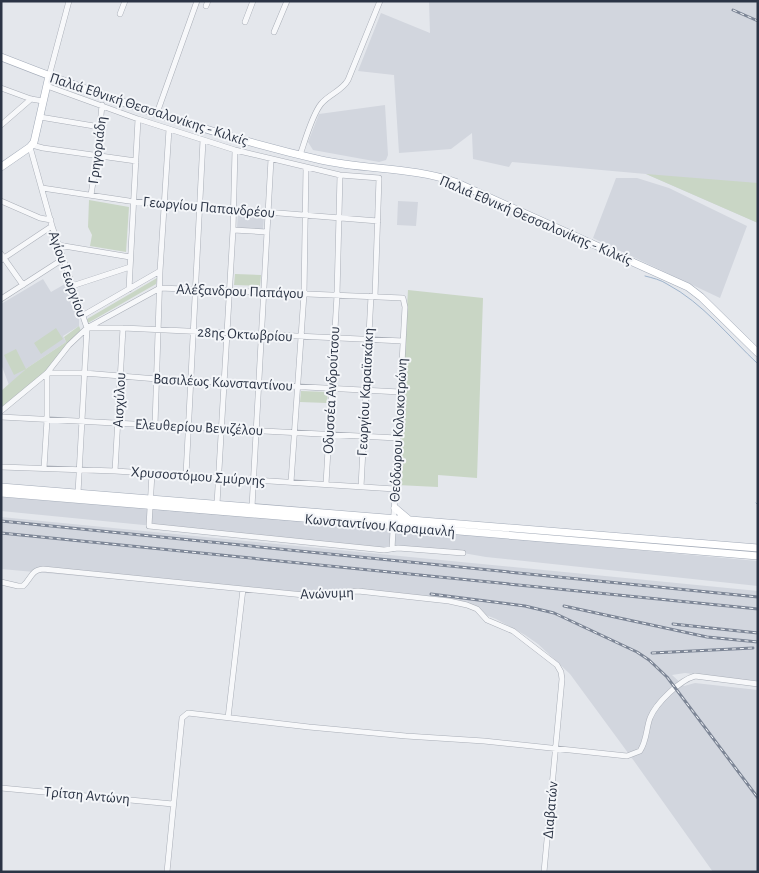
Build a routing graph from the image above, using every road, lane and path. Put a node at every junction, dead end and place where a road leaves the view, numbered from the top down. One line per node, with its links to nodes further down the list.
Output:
1 (68, 1): 11 (street)
2 (125, 1): 7 (street)
3 (197, 1): 16 (street)
4 (252, 1): 8 (street)
5 (287, 1): 9 (street)
6 (380, 1): 25 (street)
7 (120, 14)
8 (245, 22)
9 (274, 32)
10 (1, 57): 11 (main road, Παλιά Εθνική Θεσσαλονίκης - Κιλκίς)
11 (47, 80): 14 (main road); 15 (street); 16 (main road, Παλιά Εθνική Θεσσαλονίκης - Κιλκίς)
12 (1, 88): 13 (street)
13 (31, 99): 14 (street); 19 (street)
14 (43, 100): 17 (main road)
15 (102, 105): 18 (street); 20 (street, Γρηγοριάδη)
16 (157, 113): 25 (main road, Παλιά Εθνική Θεσσαλονίκης - Κιλκίς)
17 (40, 117): 20 (street); 23 (main road)
18 (138, 119): 21 (street); 28 (street)
19 (1, 125)
20 (100, 127): 26 (street, Γρηγοριάδη)
21 (169, 129): 22 (street); 36 (street)
22 (203, 140): 24 (street); 37 (street)
23 (31, 146): 26 (street); 29 (main road); 32 (street, Αγίου Γεωργίου)
24 (234, 150): 27 (street); 38 (street)
25 (300, 155): 75 (main road, Παλιά Εθνική Θεσσαλονίκης - Κιλκίς)
26 (97, 156): 28 (street); 33 (street, Γρηγοριάδη)
27 (271, 159): 30 (street); 39 (street)
28 (136, 161): 35 (street)
29 (1, 167)
30 (306, 168): 31 (street); 40 (street)
31 (340, 175): 41 (street, Οδυσσέα Ανδρούτσου); 42 (street, Γεωργίου Καραϊσκάκη)
32 (42, 188): 33 (street, Γεωργίου Παπανδρέου); 43 (street, Αγίου Γεωργίου)
33 (91, 195): 35 (street, Γεωργίου Παπανδρέου)
34 (1, 201): 43 (street)
35 (133, 201): 36 (street, Γεωργίου Παπανδρέου); 48 (street)
36 (165, 204): 37 (street, Γεωργίου Παπανδρέου); 51 (street)
37 (199, 207): 38 (street, Γεωργίου Παπανδρέου); 56 (street)
38 (233, 210): 39 (street, Γεωργίου Παπανδρέου); 44 (street)
39 (268, 212): 40 (street, Γεωργίου Παπανδρέου); 45 (street)
40 (304, 216): 41 (street, Γεωργίου Παπανδρέου); 59 (street)
41 (338, 218): 42 (street, Γεωργίου Παπανδρέου); 60 (street, Οδυσσέα Ανδρούτσου)
42 (378, 221): 61 (street, Γεωργίου Καραϊσκάκη)
43 (51, 223): 46 (street, Αγίου Γεωργίου); 47 (street)
44 (233, 230): 45 (street); 57 (street)
45 (267, 232): 58 (street)
46 (58, 245): 48 (street); 49 (street, Αγίου Γεωργίου)
47 (2, 257): 52 (street)
48 (130, 257): 50 (street)
49 (63, 259): 52 (street); 53 (street, Αγίου Γεωργίου)
50 (130, 267): 53 (street); 55 (street)
51 (160, 271): 54 (street); 55 (street)
52 (23, 285): 63 (street)
53 (72, 286): 64 (street, Αγίου Γεωργίου)
54 (160, 288): 56 (street, Αλέξανδρου Παπάγου); 65 (street, Αλέξανδρου Παπάγου); 67 (street)
55 (129, 289): 64 (street)
56 (196, 289): 57 (street, Αλέξανδρου Παπάγου); 68 (street)
57 (229, 291): 58 (street, Αλέξανδρου Παπάγου); 69 (street)
58 (263, 292): 59 (street, Αλέξανδρου Παπάγου); 70 (street)
59 (304, 294): 60 (street, Αλέξανδρου Παπάγου); 71 (street)
60 (337, 295): 61 (street, Αλέξανδρου Παπάγου); 72 (street, Οδυσσέα Ανδρούτσου)
61 (373, 296): 62 (street, Αλέξανδρου Παπάγου); 73 (street, Γεωργίου Καραϊσκάκη)
62 (403, 298): 74 (street, Θεόδωρου Κολοκοτρώνη)
63 (1, 299)
64 (82, 316): 65 (street, Αγίου Γεωργίου)
65 (87, 328): 66 (street, 28ης Οκτωβρίου); 76 (street, Αλέξανδρου Παπάγου); 77 (street, Αγίου Γεωργίου)
66 (123, 328): 67 (street, 28ης Οκτωβρίου); 78 (street, Αισχύλου)
67 (159, 330): 68 (street, 28ης Οκτωβρίου); 79 (street)
68 (194, 332): 69 (street, 28ης Οκτωβρίου); 80 (street)
69 (227, 333): 70 (street, 28ης Οκτωβρίου); 81 (street)
70 (262, 334): 71 (street, 28ης Οκτωβρίου); 82 (street)
71 (302, 336): 72 (street, 28ης Οκτωβρίου); 83 (street)
72 (335, 338): 73 (street, 28ης Οκτωβρίου); 84 (street, Οδυσσέα Ανδρούτσου)
73 (368, 339): 74 (street, 28ης Οκτωβρίου); 85 (street, Γεωργίου Καραϊσκάκη)
74 (403, 341): 86 (street, Θεόδωρου Κολοκοτρώνη)
75 (758, 353)
76 (47, 373): 77 (street, Βασιλέως Κωνσταντίνου); 87 (street, Αλέξανδρου Παπάγου); 89 (street)
77 (84, 373): 78 (street, Βασιλέως Κωνσταντίνου); 90 (street, Αγίου Γεωργίου)
78 (121, 376): 79 (street, Βασιλέως Κωνσταντίνου); 91 (street, Αισχύλου)
79 (157, 379): 80 (street, Βασιλέως Κωνσταντίνου); 92 (street)
80 (192, 380): 81 (street, Βασιλέως Κωνσταντίνου); 93 (street)
81 (224, 382): 82 (street, Βασιλέως Κωνσταντίνου); 94 (street)
82 (259, 384): 83 (street, Βασιλέως Κωνσταντίνου); 95 (street)
83 (298, 386): 84 (street, Βασιλέως Κωνσταντίνου); 96 (street)
84 (331, 388): 85 (street, Βασιλέως Κωνσταντίνου); 97 (street, Οδυσσέα Ανδρούτσου)
85 (365, 390): 86 (street, Βασιλέως Κωνσταντίνου); 98 (street, Γεωργίου Καραϊσκάκη)
86 (400, 392): 99 (street, Θεόδωρου Κολοκοτρώνη)
87 (1, 411)
88 (1, 417): 89 (street, Ελευθερίου Βενιζέλου)
89 (47, 420): 90 (street, Ελευθερίου Βενιζέλου); 101 (street)
90 (82, 420): 91 (street, Ελευθερίου Βενιζέλου); 102 (street, Αγίου Γεωργίου)
91 (118, 422): 92 (street, Ελευθερίου Βενιζέλου); 103 (street, Αισχύλου)
92 (156, 425): 93 (street, Ελευθερίου Βενιζέλου)
93 (189, 426): 94 (street, Ελευθερίου Βενιζέλου); 105 (street)
94 (222, 428): 95 (street, Ελευθερίου Βενιζέλου); 106 (street)
95 (257, 430): 96 (street, Ελευθερίου Βενιζέλου); 107 (street)
96 (295, 432): 97 (street, Ελευθερίου Βενιζέλου); 108 (street)
97 (329, 434): 98 (street, Ελευθερίου Βενιζέλου); 109 (street, Οδυσσέα Ανδρούτσου)
98 (362, 436): 99 (street, Ελευθερίου Βενιζέλου); 111 (street, Γεωργίου Καραϊσκάκη)
99 (397, 438): 112 (street, Θεόδωρου Κολοκοτρώνη)
100 (1, 467): 101 (street, Χρυσοστόμου Σμύρνης)
101 (44, 468): 102 (street, Χρυσοστόμου Σμύρνης)
102 (79, 470): 103 (street, Χρυσοστόμου Σμύρνης); 114 (street, Αγίου Γεωργίου)
103 (115, 471): 104 (street, Χρυσοστόμου Σμύρνης)
104 (152, 473): 105 (street, Χρυσοστόμου Σμύρνης); 115 (street)
105 (186, 475): 106 (street, Χρυσοστόμου Σμύρνης)
106 (220, 478): 107 (street, Χρυσοστόμου Σμύρνης); 116 (street)
107 (254, 480): 108 (street, Χρυσοστόμου Σμύρνης); 117 (street)
108 (292, 482): 109 (street, Χρυσοστόμου Σμύρνης)
109 (326, 484): 111 (street, Χρυσοστόμου Σμύρνης)
110 (1, 487): 114 (main road, Κωνσταντίνου Καραμανλή)
111 (361, 487): 112 (street, Χρυσοστόμου Σμύρνης)
112 (395, 489): 118 (street, Θεόδωρου Κολοκοτρώνη)
113 (1, 493): 115 (main road, Κωνσταντίνου Καραμανλή)
114 (78, 493): 115 (main road, Κωνσταντίνου Καραμανλή)
115 (150, 502): 116 (main road, Κωνσταντίνου Καραμανλή); 120 (main road, Κωνσταντίνου Καραμανλή); 122 (street)
116 (217, 504): 117 (main road, Κωνσταντίνου Καραμανλή)
117 (252, 507): 120 (main road, Κωνσταντίνου Καραμανλή)
118 (395, 508): 119 (main road); 120 (street, Θεόδωρου Κολοκοτρώνη)
119 (408, 519): 120 (main road, Κωνσταντίνου Καραμανλή); 121 (main road, Κωνσταντίνου Καραμανλή)
120 (394, 522): 122 (street, Θεόδωρου Κολοκοτρώνη); 124 (main road, Κωνσταντίνου Καραμανλή)
121 (758, 548)
122 (392, 549): 123 (street)
123 (463, 553)
124 (758, 556)
125 (1, 582): 126 (street, Ανώνυμη)
126 (243, 589): 128 (street); 129 (street, Ανώνυμη)
127 (758, 684): 129 (street)
128 (228, 718): 129 (street); 131 (street)
129 (556, 749): 133 (street, Διαβατών)
130 (1, 788): 131 (street, Τρίτση Αντώνη)
131 (173, 804): 132 (street)
132 (167, 872)
133 (544, 872)

